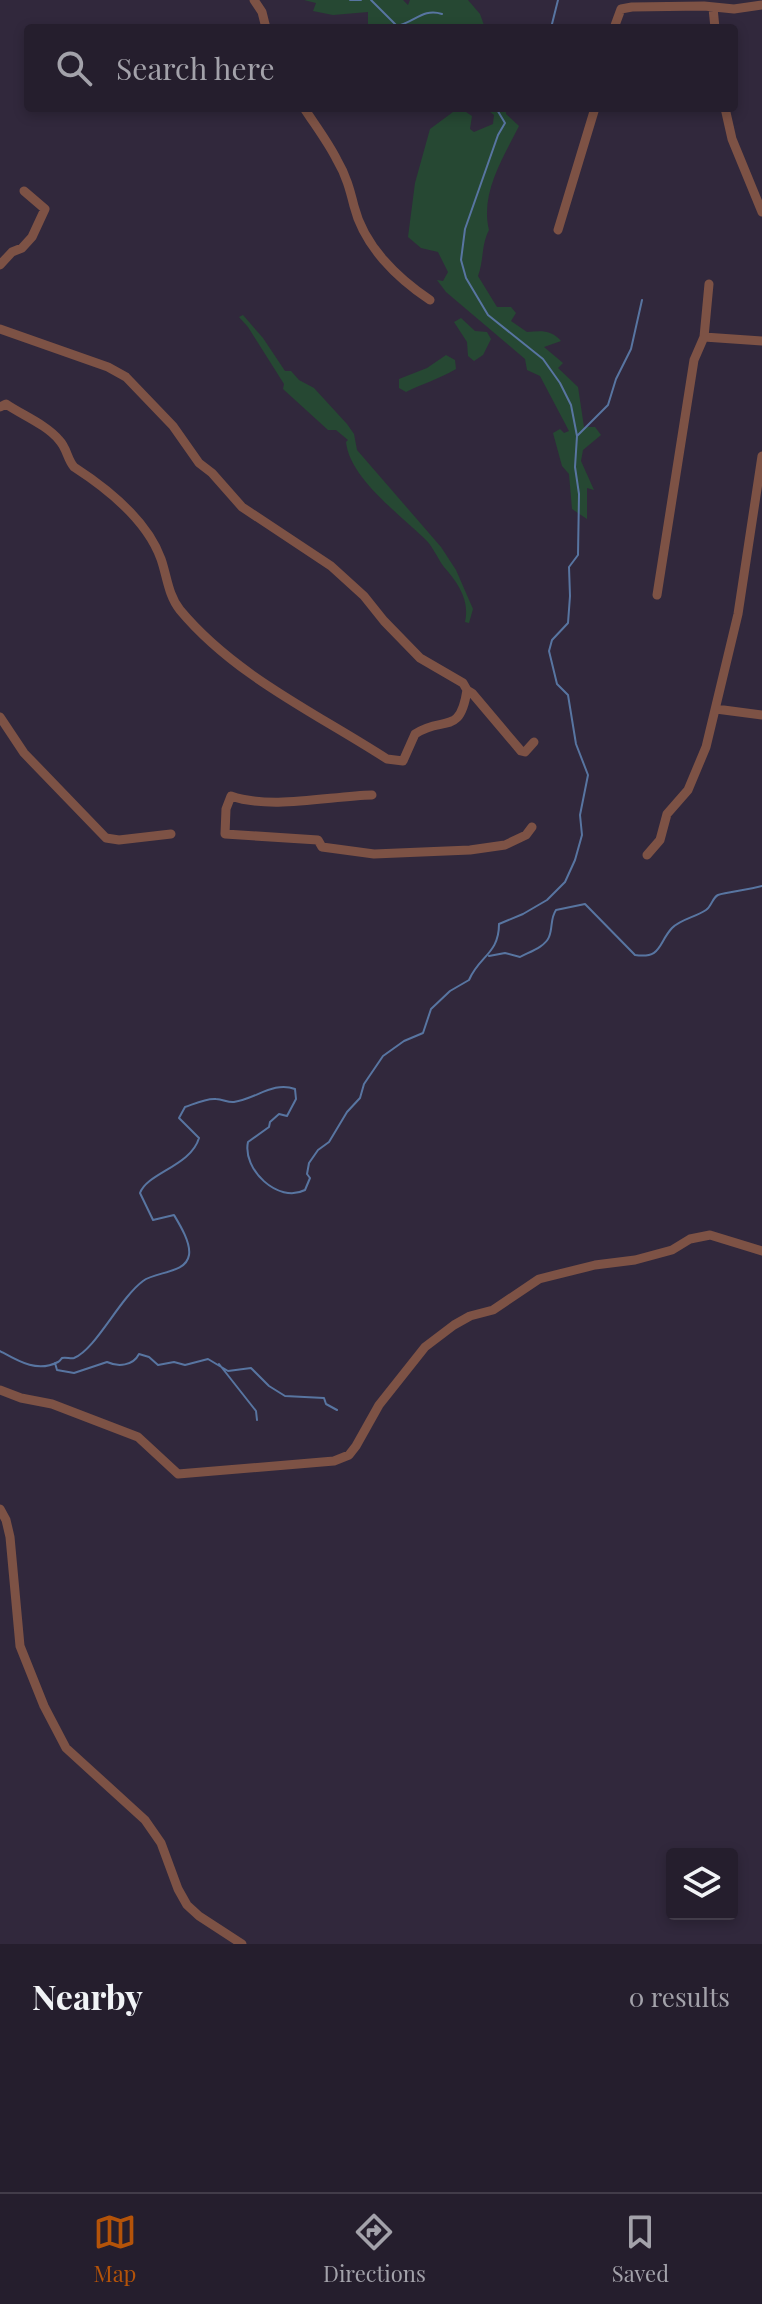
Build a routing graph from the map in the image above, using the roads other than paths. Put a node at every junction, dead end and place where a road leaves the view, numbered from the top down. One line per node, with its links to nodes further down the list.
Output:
1 (254, 0): 5 (street)
2 (665, 3): 4 (street); 6 (street)
3 (762, 5): 4 (street)
4 (713, 8): 7 (street)
5 (265, 24)
6 (615, 24)
7 (715, 24)
8 (307, 112): 16 (street)
9 (594, 112): 13 (street)
10 (726, 112): 12 (street)
11 (24, 191): 14 (street)
12 (762, 212)
13 (558, 230)
14 (0, 262)
15 (709, 284): 18 (street)
16 (430, 300)
17 (0, 329): 24 (street)
18 (704, 337): 19 (street); 23 (street)
19 (762, 341)
20 (0, 407): 24 (street)
21 (762, 456): 22 (street)
22 (758, 508): 25 (street)
23 (657, 595)
24 (467, 690): 28 (street)
25 (716, 709): 26 (street); 32 (street)
26 (762, 715)
27 (0, 717): 31 (street)
28 (534, 742)
29 (372, 795): 30 (street)
30 (532, 827)
31 (171, 834)
32 (647, 855)
33 (762, 1251): 34 (street)
34 (0, 1390)
35 (0, 1509): 36 (street)
36 (242, 1944)

